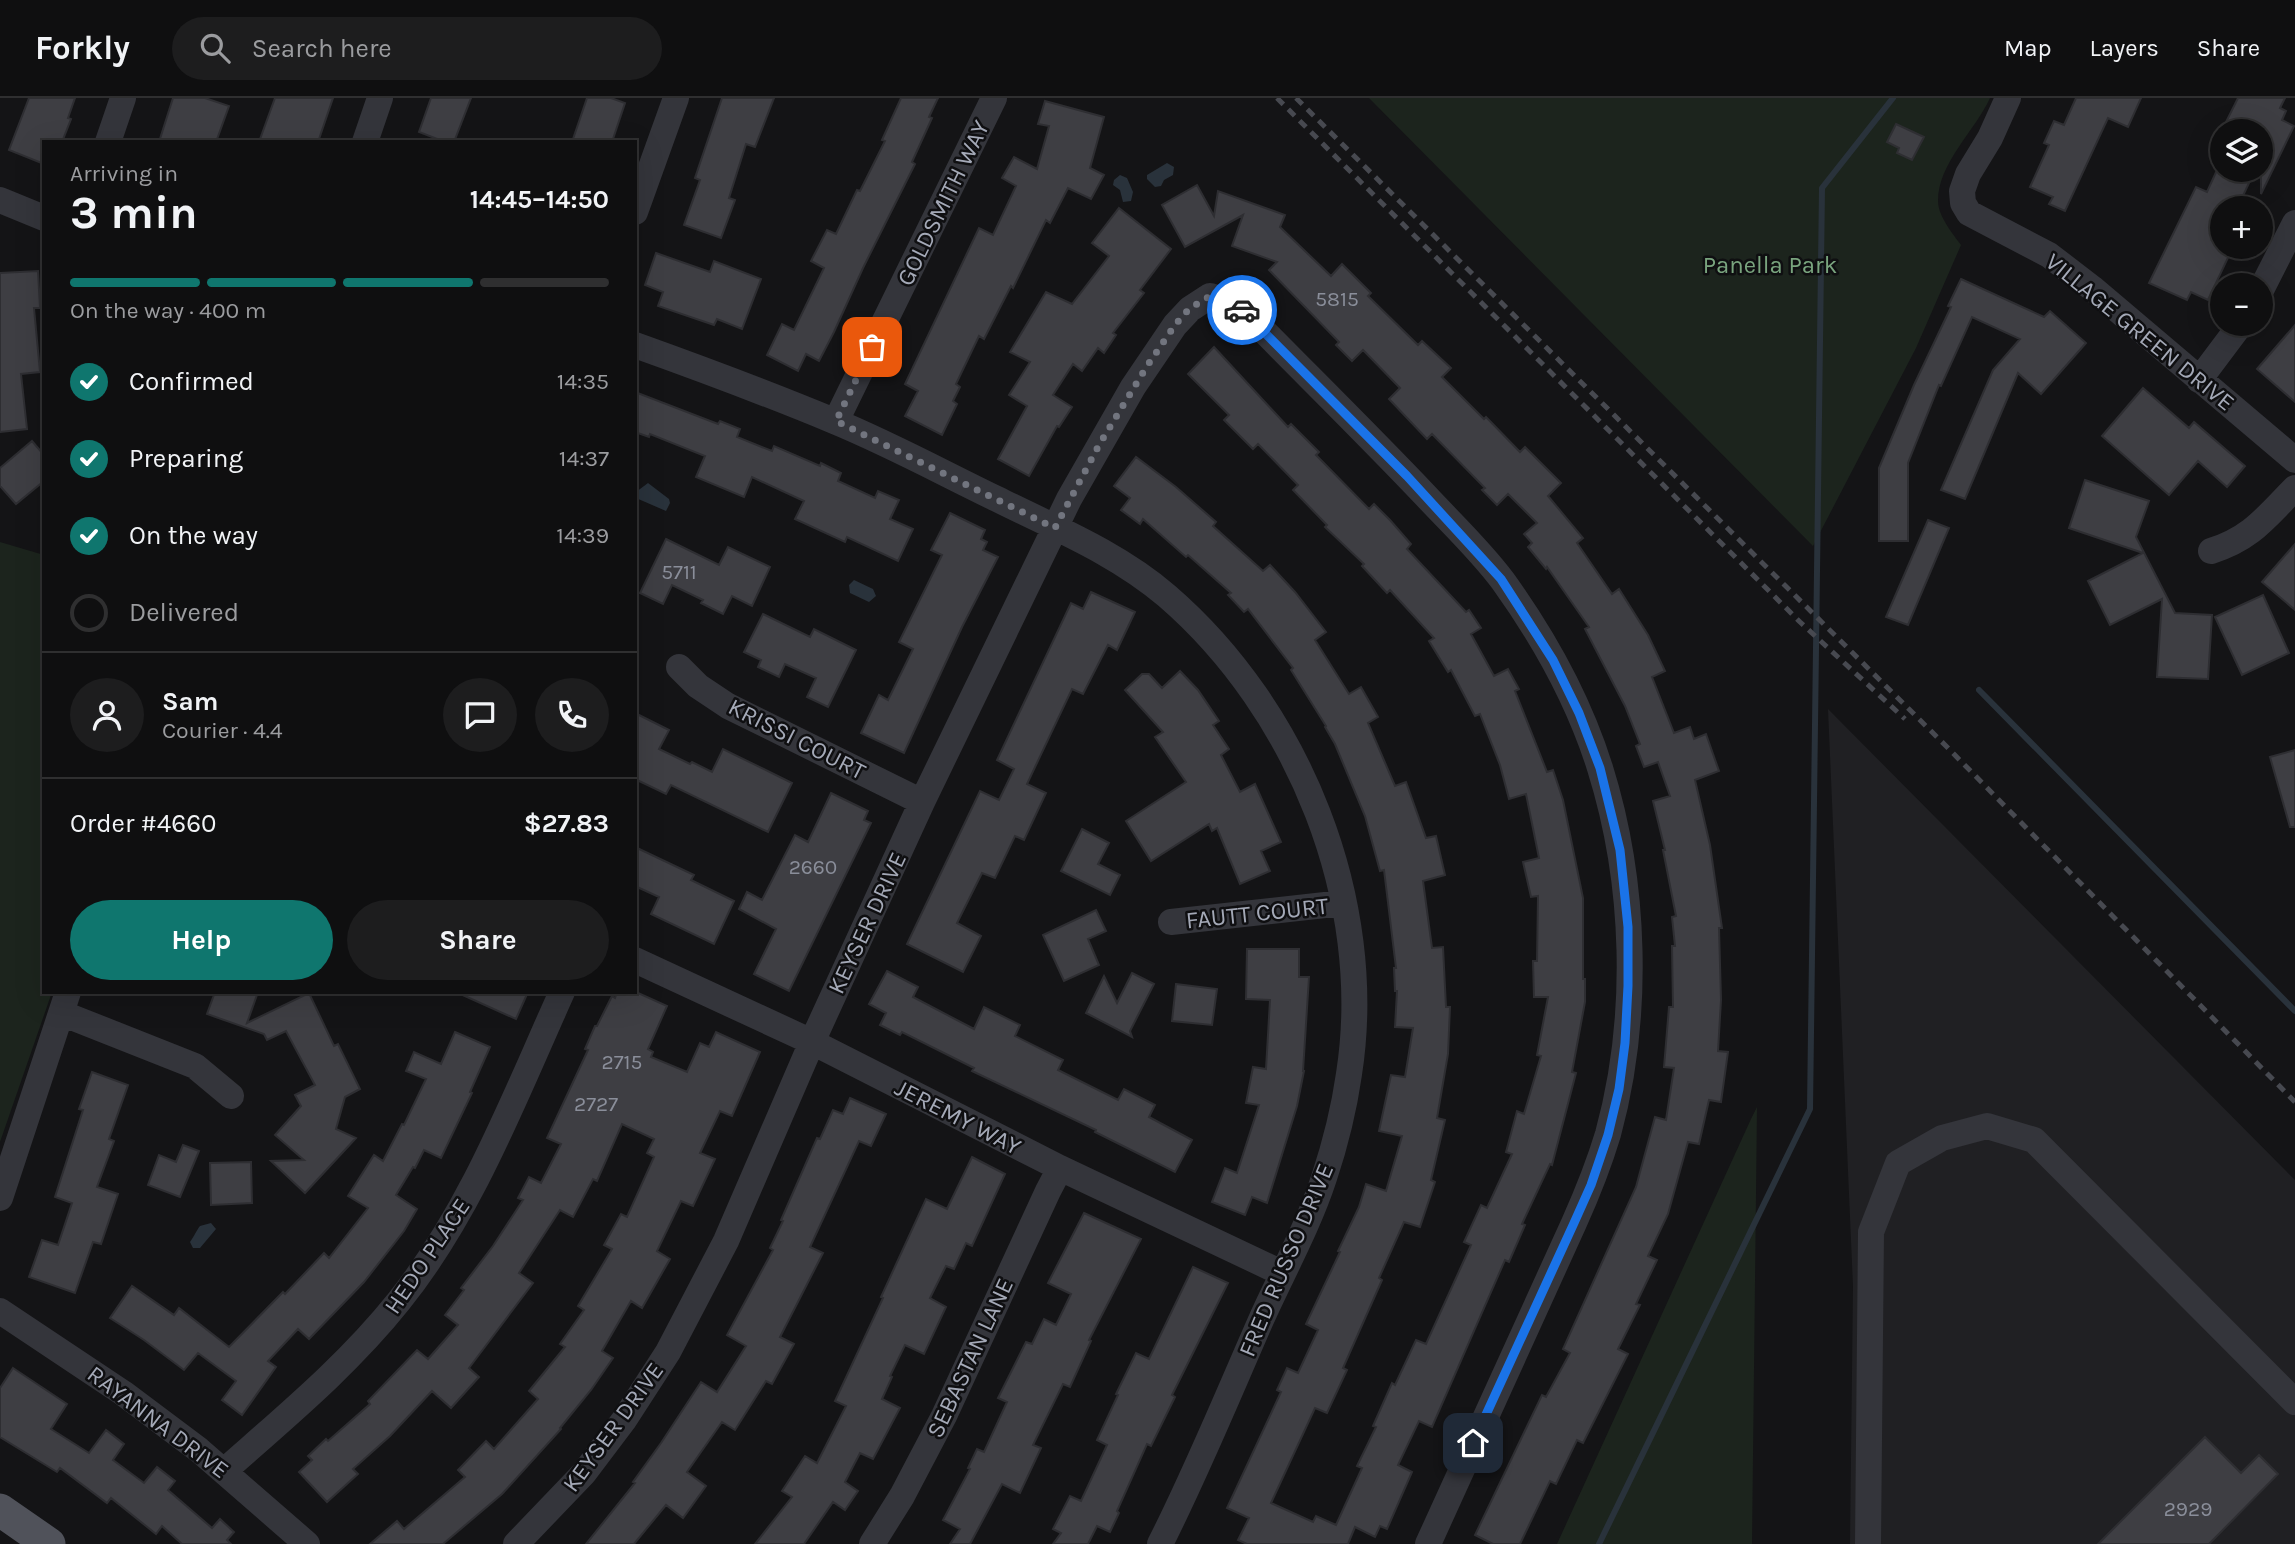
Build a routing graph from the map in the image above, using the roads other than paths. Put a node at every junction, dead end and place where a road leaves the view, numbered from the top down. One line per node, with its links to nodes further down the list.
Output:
1 (123, 98): 6 (street)
2 (380, 98): 7 (street)
3 (676, 98): 9 (street)
4 (994, 98): 16 (street, GOLDSMITH WAY)
5 (2008, 98): 15 (street, VILLAGE GREEN DRIVE)
6 (109, 140)
7 (366, 140)
8 (0, 200): 10 (street)
9 (637, 206)
10 (42, 217)
11 (2295, 223): 12 (street)
12 (2270, 273)
13 (2232, 336): 15 (street)
14 (637, 346): 16 (street, FRED RUSSO DRIVE)
15 (2199, 380): 17 (street, VILLAGE GREEN DRIVE)
16 (836, 421): 19 (street, FRED RUSSO DRIVE)
17 (2295, 460)
18 (2295, 488): 20 (street)
19 (1055, 528): 22 (street, KEYSER DRIVE); 23 (street, FRED RUSSO DRIVE); 42 (street, KEYSER DRIVE)
20 (2211, 551)
21 (678, 667): 22 (street, KRISSI COURT)
22 (922, 802): 28 (street, KEYSER DRIVE)
23 (1343, 903): 24 (street, FAUTT COURT); 32 (street, FRED RUSSO DRIVE)
24 (1171, 922)
25 (637, 961): 28 (street, JEREMY WAY)
26 (561, 994): 35 (street, HEDO PLACE)
27 (64, 1002): 29 (street); 31 (street)
28 (812, 1042): 30 (street, JEREMY WAY); 40 (street, KEYSER DRIVE)
29 (231, 1096)
30 (1060, 1168): 32 (street, JEREMY WAY); 41 (street, SEBASTAN LANE)
31 (0, 1198)
32 (1282, 1273): 37 (street, FRED RUSSO DRIVE)
33 (0, 1311): 35 (street, RAYANNA DRIVE)
34 (2295, 1402): 43 (street)
35 (224, 1471): 39 (street, RAYANNA DRIVE)
36 (0, 1510): 38 (main road)
37 (1165, 1542)
38 (48, 1544)
39 (307, 1544)
40 (516, 1544)
41 (872, 1544)
42 (1428, 1544)
43 (1868, 1544)

